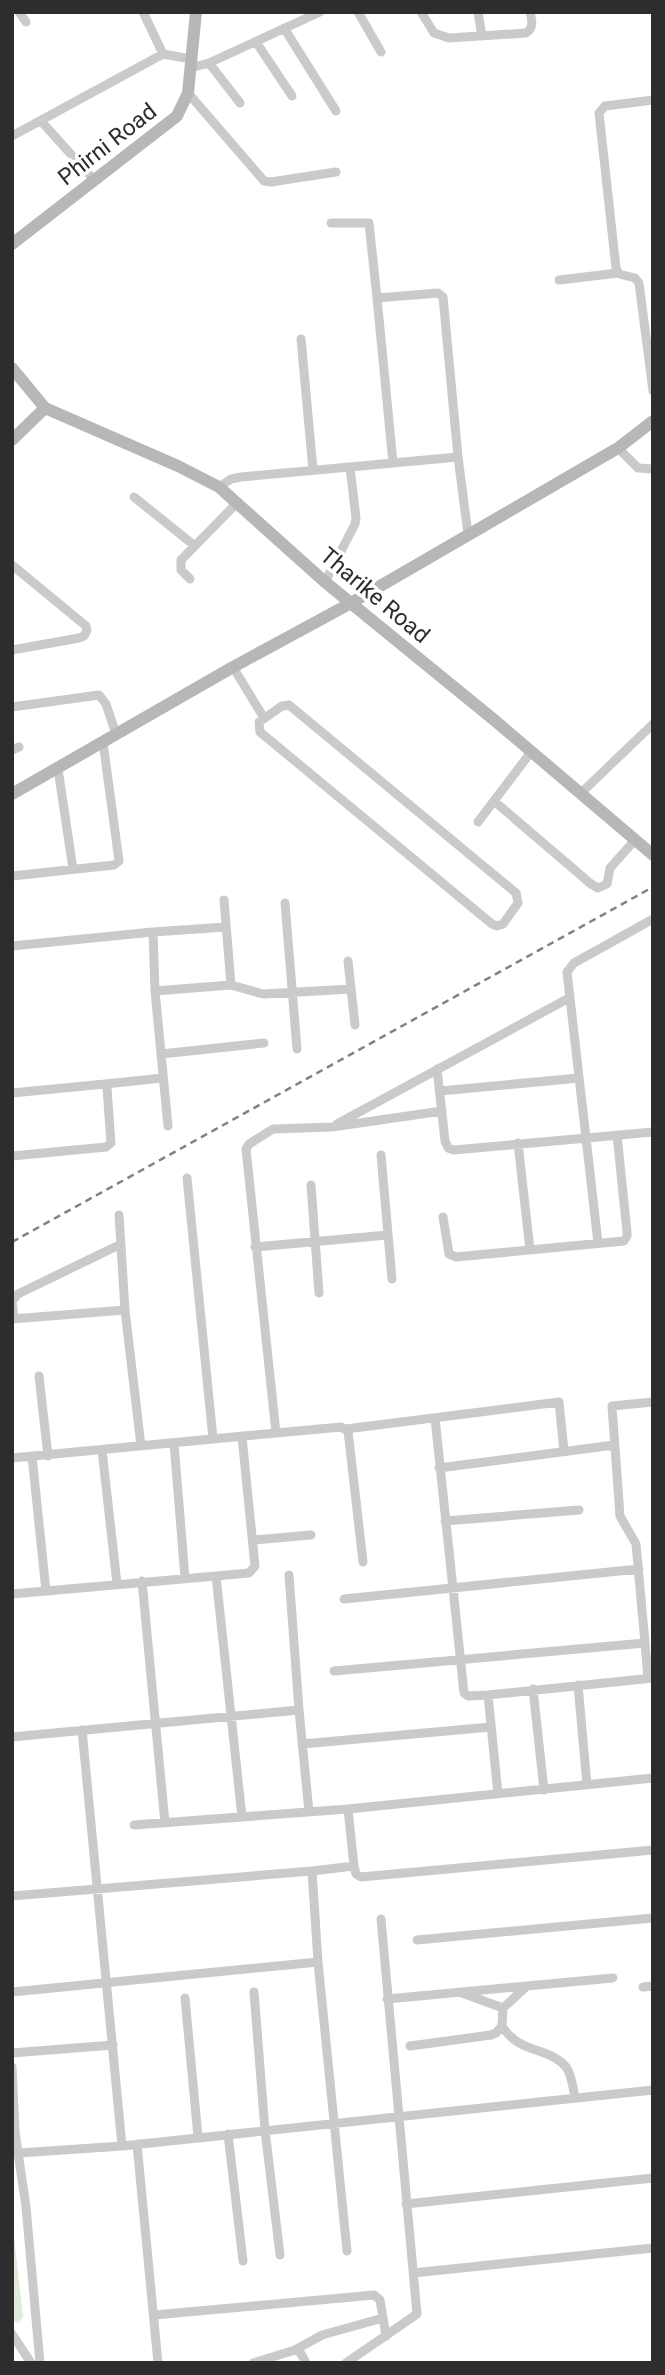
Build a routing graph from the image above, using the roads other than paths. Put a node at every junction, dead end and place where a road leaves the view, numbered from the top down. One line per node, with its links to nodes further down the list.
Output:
1 (19, 12): 9 (street)
2 (143, 12): 14 (street)
3 (197, 12): 15 (street, Phirni Road)
4 (320, 12): 10 (street)
5 (358, 12): 13 (street)
6 (421, 12): 11 (street)
7 (478, 12): 11 (street)
8 (530, 12): 11 (street)
9 (26, 22)
10 (284, 28): 12 (street); 21 (street)
11 (482, 36)
12 (256, 42): 16 (street); 18 (street)
13 (381, 52)
14 (163, 54): 15 (street); 22 (street)
15 (191, 64): 16 (street); 17 (street, Phirni Road)
16 (209, 64): 20 (street)
17 (188, 93): 24 (street); 25 (street, Phirni Road)
18 (292, 96)
19 (653, 100): 28 (street)
20 (240, 103)
21 (336, 111)
22 (41, 121): 23 (street); 25 (street)
23 (12, 136)
24 (336, 172)
25 (94, 181): 27 (street, Phirni Road)
26 (331, 223): 30 (street)
27 (12, 244)
28 (618, 272): 29 (street); 33 (street)
29 (559, 280)
30 (377, 298): 38 (street); 39 (street)
31 (301, 339): 42 (street)
32 (12, 368): 34 (street, Tharike Road)
33 (653, 391)
34 (45, 408): 36 (street); 43 (street, Tharike Road)
35 (653, 421): 37 (street)
36 (12, 440)
37 (618, 448): 41 (street); 46 (street)
38 (458, 457): 39 (street); 46 (street)
39 (393, 463): 40 (street)
40 (350, 467): 42 (street); 50 (street)
41 (653, 469)
42 (313, 470): 43 (street)
43 (219, 487): 45 (street, Tharike Road)
44 (134, 497): 47 (street)
45 (236, 504): 47 (street); 50 (street, Tharike Road)
46 (468, 534): 51 (street)
47 (195, 546): 49 (street)
48 (12, 565): 52 (street)
49 (190, 579)
50 (326, 582): 51 (street, Tharike Road)
51 (351, 603): 53 (street); 59 (street, Tharike Road)
52 (12, 650)
53 (233, 667): 55 (street); 57 (street)
54 (12, 707): 57 (street)
55 (264, 718): 55 (street)
56 (653, 724): 62 (street)
57 (116, 734): 58 (street)
58 (103, 742): 60 (street); 67 (street)
59 (531, 752): 62 (street, Tharike Road); 63 (street)
60 (58, 769): 61 (street); 67 (street)
61 (12, 794)
62 (580, 794): 65 (street, Tharike Road)
63 (494, 801): 64 (street); 65 (street)
64 (478, 822)
65 (635, 840): 66 (street, Tharike Road)
66 (653, 855)
67 (73, 869): 68 (street)
68 (12, 876)
69 (224, 900): 72 (street)
70 (285, 903): 79 (street)
71 (653, 919): 80 (street)
72 (226, 926): 73 (street); 76 (street)
73 (153, 932): 74 (street); 78 (street)
74 (12, 946)
75 (348, 961): 77 (street)
76 (231, 985): 78 (street); 79 (street)
77 (351, 989): 79 (street); 81 (street)
78 (155, 991): 84 (street)
79 (293, 994): 83 (street)
80 (569, 998): 85 (street); 86 (street)
81 (355, 1025)
82 (264, 1043): 84 (street)
83 (297, 1049)
84 (161, 1054): 87 (street)
85 (437, 1069): 89 (street); 93 (street)
86 (579, 1078): 89 (street); 96 (street)
87 (163, 1079): 88 (street); 92 (street)
88 (105, 1084): 90 (street); 99 (street)
89 (440, 1091): 91 (street)
90 (12, 1093)
91 (442, 1111): 93 (street); 97 (street)
92 (168, 1126)
93 (332, 1127): 108 (street)
94 (653, 1132): 95 (street)
95 (617, 1135): 96 (street); 106 (street)
96 (585, 1138): 97 (street); 106 (street)
97 (518, 1143): 109 (street)
98 (382, 1155): 104 (street)
99 (12, 1156)
100 (187, 1178): 120 (street)
101 (311, 1185): 105 (street)
102 (118, 1215): 107 (street)
103 (443, 1217): 109 (street)
104 (388, 1235): 105 (street); 110 (street)
105 (315, 1242): 108 (street); 111 (street)
106 (598, 1243): 109 (street)
107 (121, 1244): 112 (street); 113 (street)
108 (255, 1247): 118 (street)
109 (530, 1250)
110 (392, 1279)
111 (320, 1293)
112 (125, 1310): 113 (street); 123 (street)
113 (13, 1319)
114 (39, 1376): 126 (street)
115 (653, 1402): 122 (street)
116 (435, 1418): 117 (street); 125 (street); 129 (street)
117 (346, 1429): 118 (street); 134 (street)
118 (275, 1433): 119 (street)
119 (242, 1437): 120 (street); 133 (street)
120 (213, 1439): 121 (street)
121 (174, 1443): 123 (street); 138 (street)
122 (614, 1445): 125 (street); 135 (street)
123 (141, 1446): 124 (street)
124 (102, 1450): 126 (street); 140 (street)
125 (564, 1451): 129 (street)
126 (48, 1456): 127 (street)
127 (32, 1457): 128 (street); 142 (street)
128 (12, 1458)
129 (439, 1468): 131 (street)
130 (579, 1510): 131 (street)
131 (445, 1521): 141 (street)
132 (311, 1535): 133 (street)
133 (253, 1540): 137 (street)
134 (363, 1562)
135 (639, 1569): 141 (street); 145 (street)
136 (289, 1574): 152 (street)
137 (216, 1576): 138 (street); 153 (street)
138 (186, 1578): 139 (street)
139 (142, 1581): 140 (street); 154 (street)
140 (117, 1584): 142 (street)
141 (453, 1588): 144 (street); 146 (street)
142 (46, 1591): 143 (street)
143 (12, 1594)
144 (344, 1599)
145 (645, 1643): 146 (street); 148 (street)
146 (459, 1661): 147 (street); 151 (street)
147 (334, 1671)
148 (651, 1678): 149 (street)
149 (578, 1685): 150 (street); 160 (street)
150 (533, 1689): 151 (street); 161 (street)
151 (488, 1695): 155 (street)
152 (299, 1710): 153 (street); 158 (street)
153 (232, 1716): 154 (street); 165 (street)
154 (156, 1723): 156 (street); 166 (street)
155 (491, 1727): 158 (street); 162 (street)
156 (82, 1730): 157 (street); 171 (street)
157 (12, 1737)
158 (302, 1744): 164 (street)
159 (653, 1778): 160 (street)
160 (587, 1785): 161 (street)
161 (544, 1790): 162 (street)
162 (498, 1794): 163 (street)
163 (348, 1809): 164 (street); 169 (street)
164 (309, 1812): 165 (street)
165 (242, 1817): 166 (street)
166 (165, 1823): 167 (street)
167 (134, 1825)
168 (653, 1850): 169 (street)
169 (354, 1866): 170 (street)
170 (312, 1871): 171 (street); 176 (street)
171 (98, 1889): 172 (street); 178 (street)
172 (12, 1896)
173 (653, 1918): 175 (street)
174 (381, 1919): 184 (street)
175 (417, 1940)
176 (318, 1962): 178 (street); 194 (street)
177 (613, 1978): 179 (street)
178 (107, 1983): 180 (street); 187 (street)
179 (528, 1986): 182 (street); 185 (street)
180 (12, 1992)
181 (254, 1992): 195 (street)
182 (459, 1993): 184 (street); 185 (street)
183 (185, 1998): 198 (street)
184 (387, 1999): 193 (street)
185 (503, 2008): 186 (street)
186 (502, 2026): 188 (street); 192 (street)
187 (113, 2045): 189 (street); 200 (street)
188 (410, 2046)
189 (12, 2053)
190 (12, 2067): 196 (street)
191 (653, 2090): 192 (street)
192 (575, 2098): 193 (street)
193 (399, 2116): 194 (street); 203 (street)
194 (334, 2122): 195 (street); 205 (street)
195 (265, 2130): 197 (street); 206 (street)
196 (14, 2132): 201 (street)
197 (228, 2134): 198 (street); 207 (street)
198 (198, 2137): 199 (street)
199 (137, 2144): 200 (street); 209 (street)
200 (122, 2146): 201 (street)
201 (19, 2153): 215 (street)
202 (653, 2178): 203 (street)
203 (406, 2204): 208 (street)
204 (653, 2248): 208 (street)
205 (347, 2252)
206 (280, 2255)
207 (243, 2261)
208 (413, 2273): 212 (street)
209 (154, 2315): 210 (street); 216 (street)
210 (383, 2318): 212 (street); 213 (street)
211 (12, 2334): 214 (street)
212 (386, 2336): 219 (street)
213 (295, 2350): 217 (street); 218 (street)
214 (31, 2363)
215 (40, 2363)
216 (159, 2363)
217 (253, 2363)
218 (306, 2363)
219 (346, 2363)

